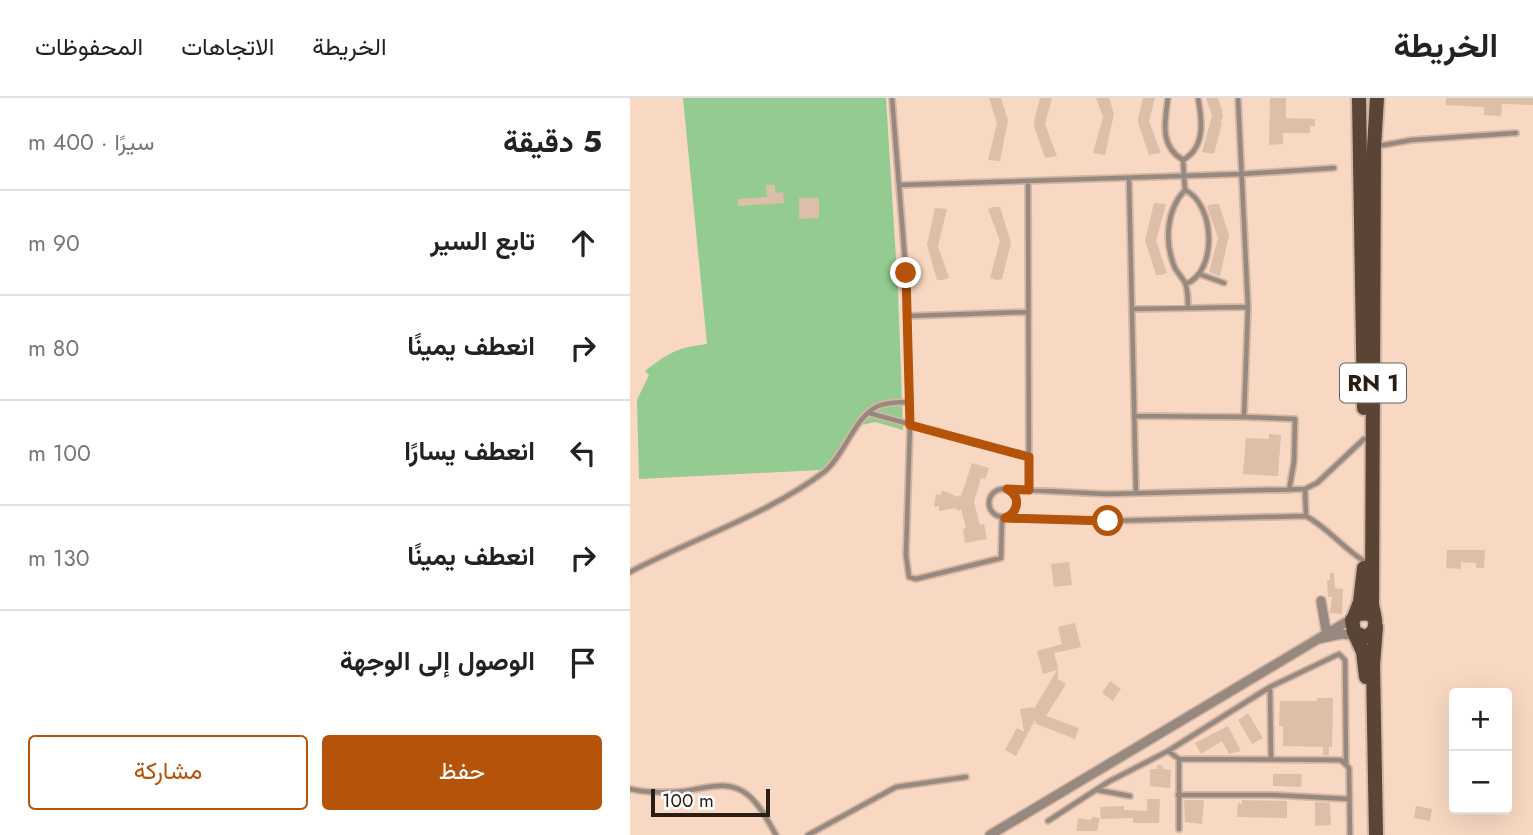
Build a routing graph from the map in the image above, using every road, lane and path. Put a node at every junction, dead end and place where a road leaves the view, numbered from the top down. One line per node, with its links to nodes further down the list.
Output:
1 (892, 98): 18 (lane)
2 (1168, 98): 12 (lane)
3 (1198, 98): 12 (lane)
4 (1238, 98): 14 (lane)
5 (1359, 98): 11 (main road, RN 1)
6 (1365, 98): 11 (main road)
7 (1371, 98): 10 (main road, RN 1)
8 (1377, 98): 10 (main road, RN 1)
9 (1516, 133): 10 (lane)
10 (1374, 147): 45 (main road, RN 1)
11 (1359, 153): 33 (main road, RN 1)
12 (1183, 160): 15 (lane)
13 (1334, 168): 14 (lane)
14 (1242, 174): 15 (lane); 23 (lane)
15 (1184, 176): 16 (lane); 19 (lane)
16 (1129, 178): 17 (lane); 25 (lane)
17 (1028, 181): 18 (lane); 26 (lane)
18 (899, 185): 27 (lane)
19 (1185, 190): 20 (lane); 22 (lane)
20 (1199, 274): 21 (lane); 22 (lane)
21 (1224, 283)
22 (1186, 284): 24 (lane)
23 (1248, 307): 24 (lane); 31 (lane)
24 (1188, 308): 25 (lane)
25 (1132, 309): 30 (lane)
26 (1028, 312): 27 (lane); 34 (lane)
27 (907, 316): 28 (lane)
28 (909, 402): 29 (lane); 32 (lane)
29 (869, 412): 32 (lane); 43 (lane)
30 (1134, 416): 31 (lane); 39 (lane)
31 (1244, 417): 38 (lane)
32 (910, 425): 34 (lane); 41 (lane)
33 (1364, 439): 36 (lane); 42 (main road, RN 1)
34 (1029, 457): 37 (lane)
35 (1007, 489): 37 (lane); 41 (lane); 41 (lane)
36 (1305, 489): 38 (lane); 40 (lane)
37 (1029, 490): 39 (lane)
38 (1289, 490): 39 (lane)
39 (1136, 493)
40 (1306, 516): 41 (lane); 42 (lane)
41 (1004, 518)
42 (1364, 561): 46 (main road, RN 1)
43 (630, 572)
44 (1321, 601): 47 (street)
45 (1375, 622): 46 (main road); 46 (main road); 66 (main road, RN 1)
46 (1355, 626): 47 (street); 47 (street); 65 (main road)
47 (1324, 636): 63 (street)
48 (1270, 687): 49 (lane); 51 (lane); 52 (lane)
49 (1168, 751): 50 (lane); 55 (lane)
50 (1179, 759): 51 (lane); 56 (lane)
51 (1271, 759): 52 (lane)
52 (1346, 763): 58 (lane)
53 (965, 777): 62 (lane)
54 (630, 789): 61 (lane)
55 (1096, 790): 57 (lane); 59 (lane)
56 (1178, 795): 58 (lane); 60 (lane)
57 (1130, 796)
58 (1349, 799): 64 (lane)
59 (1048, 821)
60 (1179, 830)
61 (776, 835)
62 (808, 835)
63 (990, 835)
64 (1350, 835)
65 (1367, 835)
66 (1376, 835)

